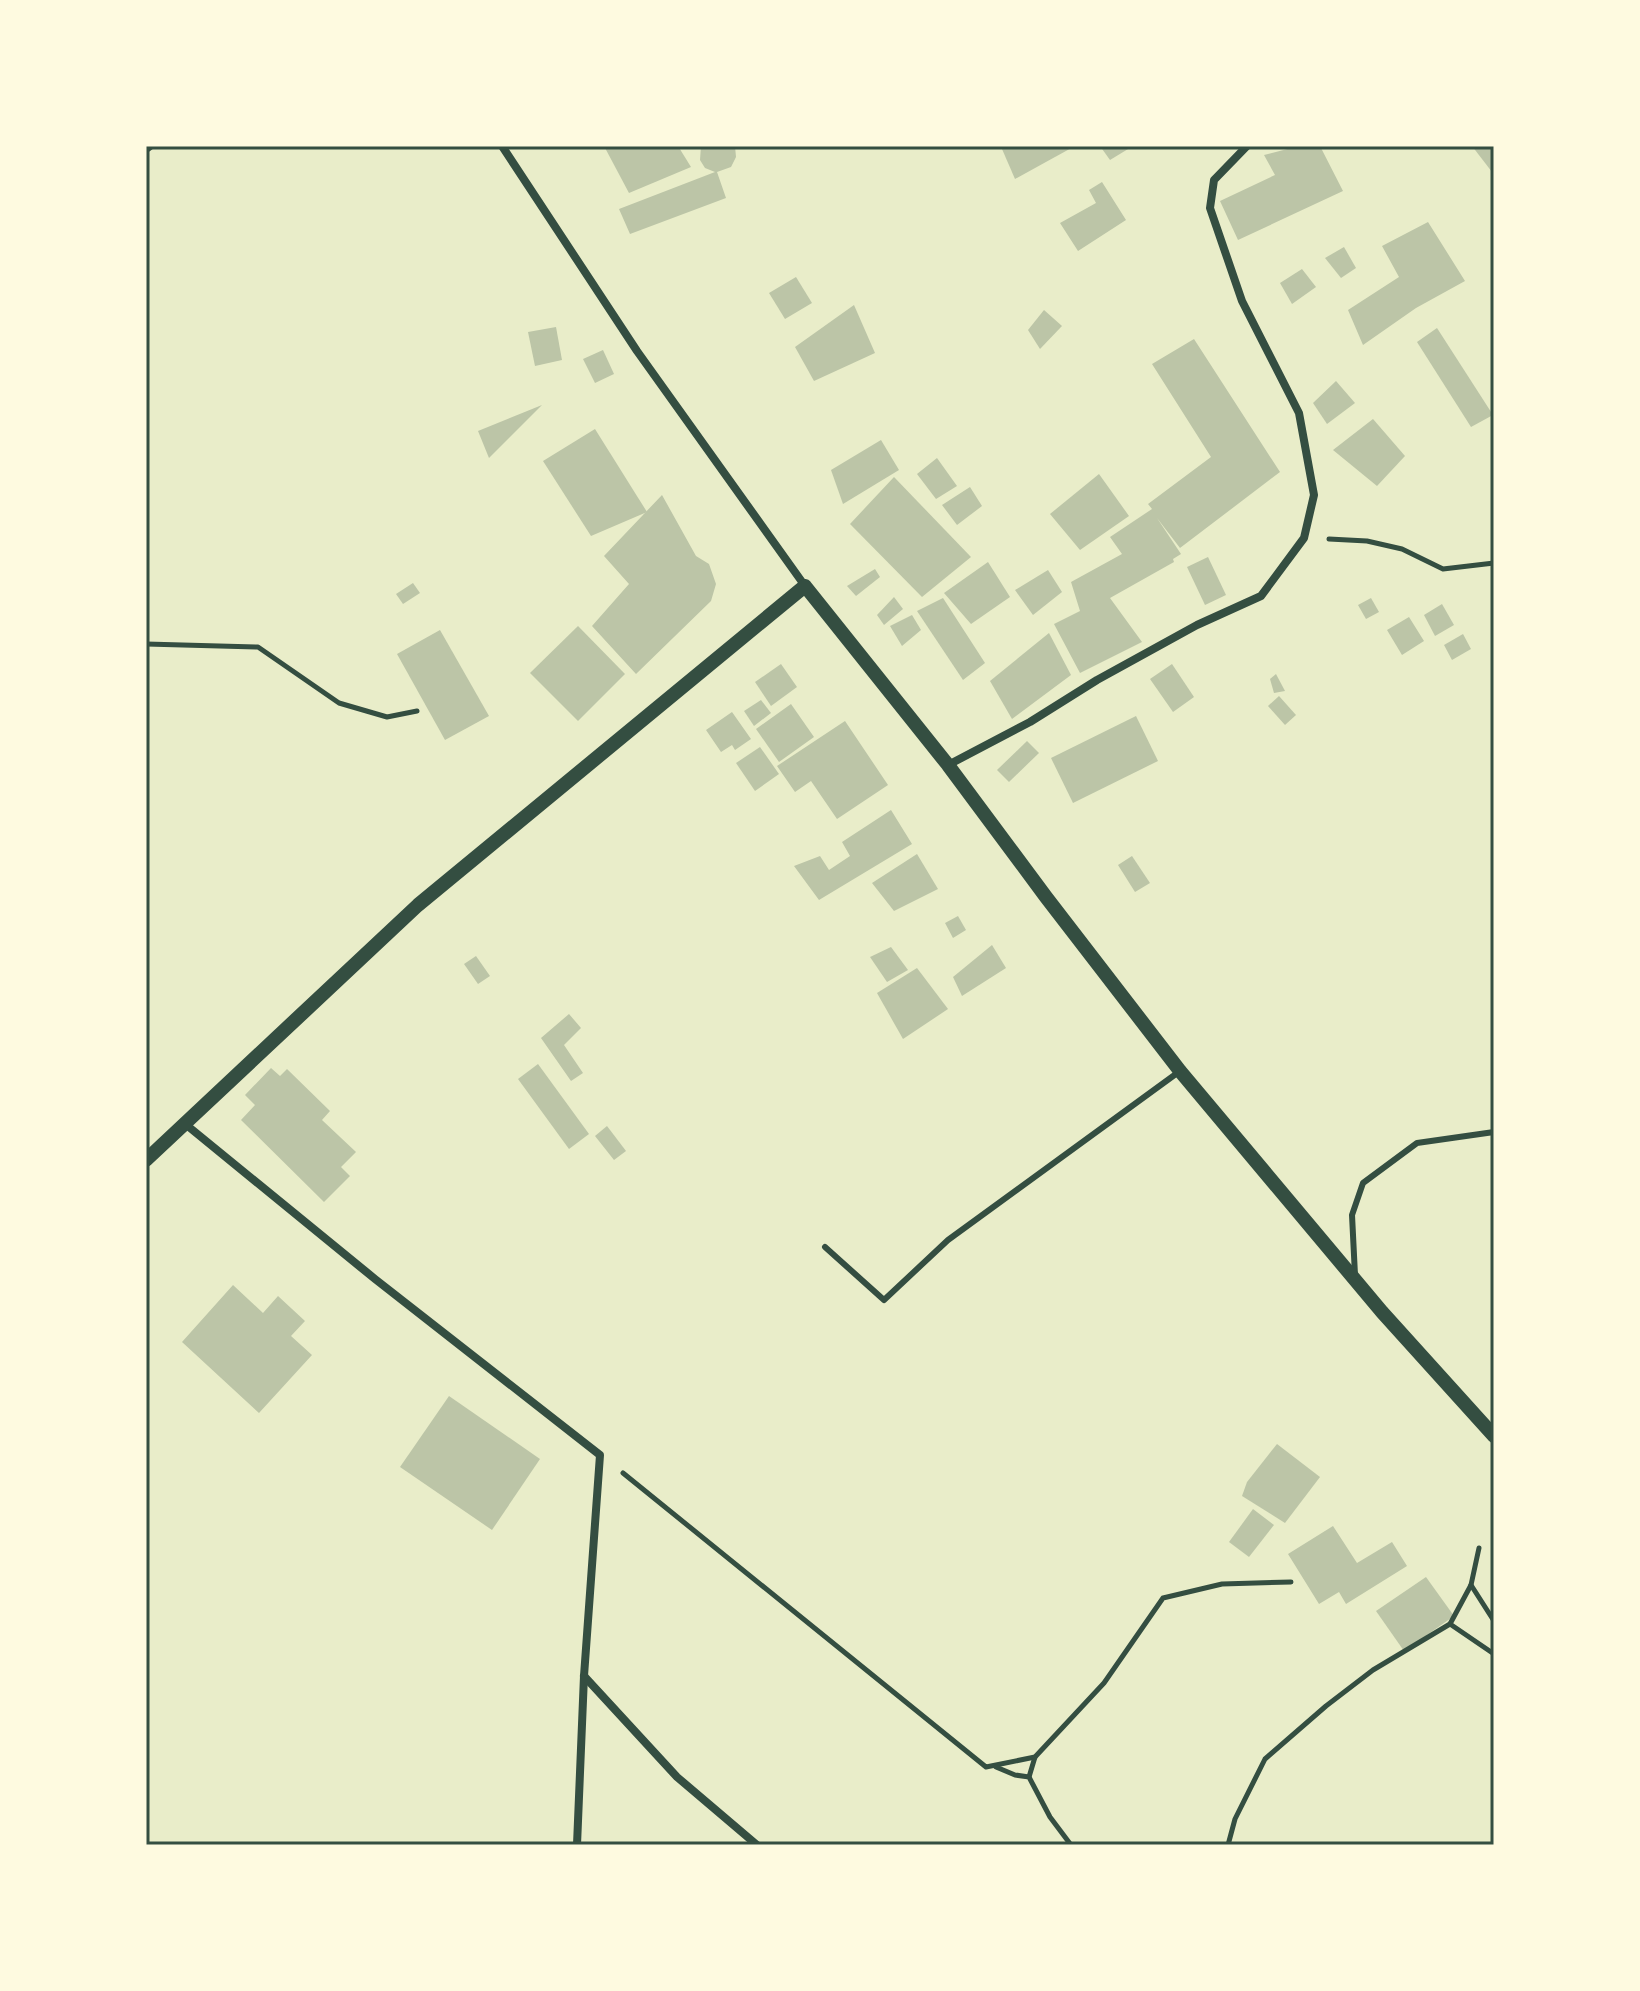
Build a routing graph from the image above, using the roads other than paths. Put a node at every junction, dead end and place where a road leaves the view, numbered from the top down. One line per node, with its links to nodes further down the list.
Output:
1 (502, 146): 3 (street)
2 (1247, 146): 4 (street)
3 (805, 586): 4 (street); 6 (street)
4 (948, 765): 5 (street)
5 (1180, 1071): 9 (lane); 10 (street)
6 (183, 1123): 8 (street); 12 (street)
7 (1494, 1132): 10 (lane)
8 (146, 1160)
9 (825, 1247)
10 (1355, 1279): 11 (street)
11 (1494, 1436)
12 (584, 1676): 13 (street); 14 (street)
13 (577, 1845)
14 (757, 1845)

